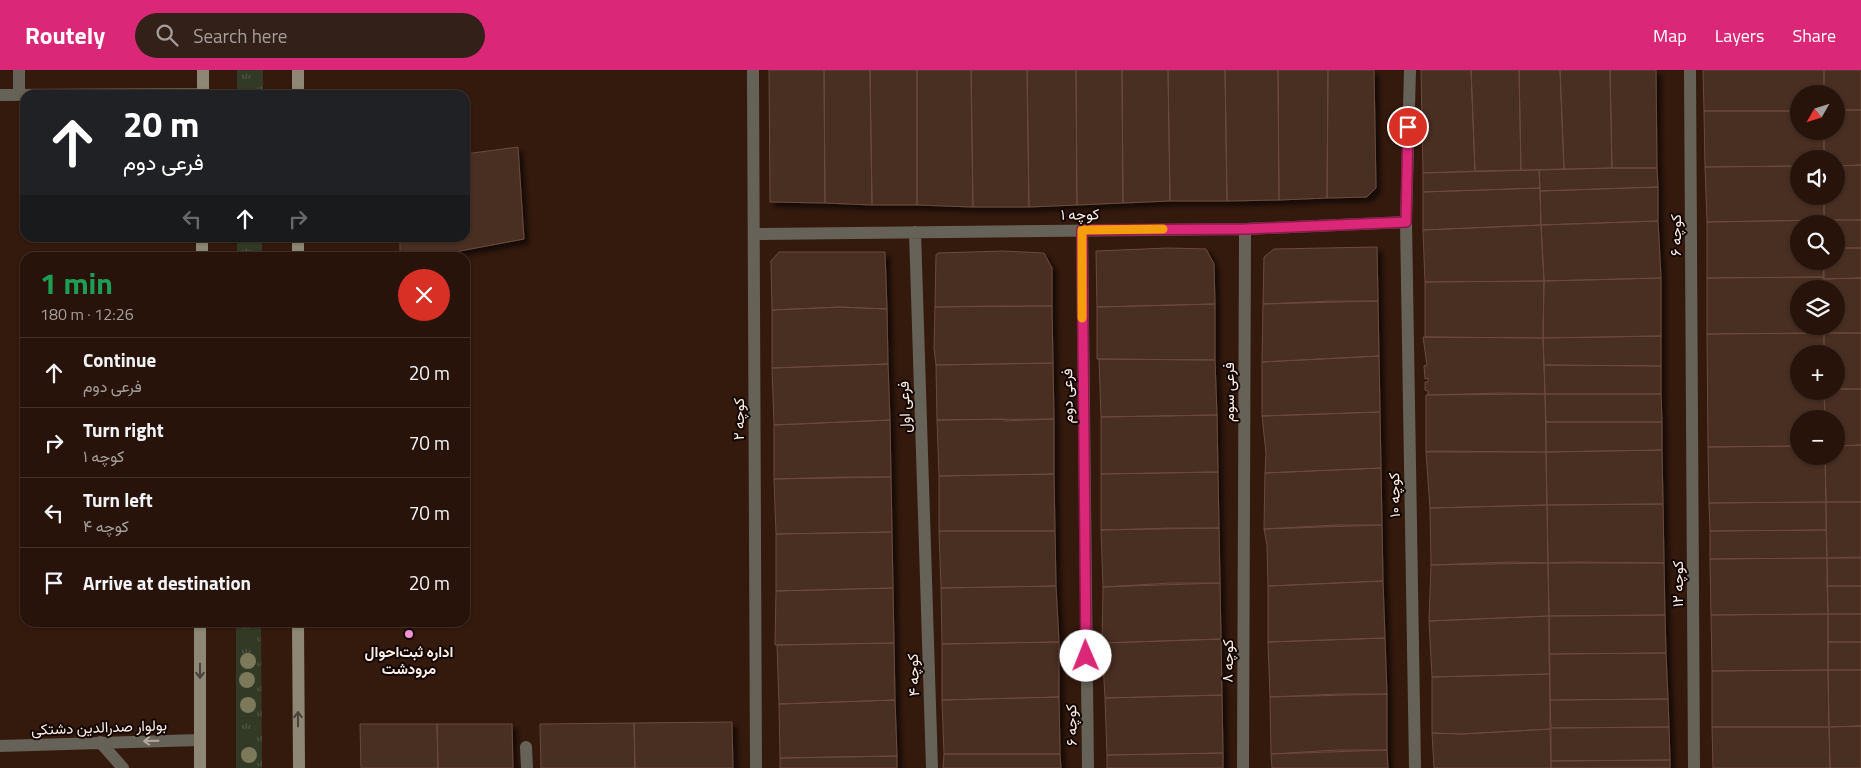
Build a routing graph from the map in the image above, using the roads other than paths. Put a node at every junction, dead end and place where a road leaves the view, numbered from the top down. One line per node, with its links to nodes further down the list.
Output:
1 (19, 70): 9 (street)
2 (203, 70): 7 (main road)
3 (298, 70): 8 (main road)
4 (752, 70): 15 (street, کوچه ۲)
5 (1410, 70): 11 (street)
6 (1690, 70): 16 (street, کوچه ۶)
7 (203, 90)
8 (298, 90)
9 (19, 94): 10 (street)
10 (0, 95)
11 (1406, 222): 12 (street, کوچه ۱); 34 (street, کوچه ۱۰)
12 (1245, 229): 13 (street, کوچه ۱); 17 (street, فرعی سوم)
13 (1082, 230): 14 (street, کوچه ۱); 18 (street, فرعی دوم)
14 (915, 232): 15 (street, کوچه ۱); 19 (street, فرعی اول)
15 (754, 234): 30 (street, کوچه ۲)
16 (1692, 399): 35 (street, کوچه ۱۲)
17 (1244, 555): 33 (street, کوچه ۸)
18 (1085, 562): 32 (street, کوچه ۶)
19 (926, 580): 31 (street, کوچه ۴)
20 (200, 627): 22 (main road, one-way to 22)
21 (298, 627): 28 (main road, one-way to 21)
22 (200, 740): 23 (street, بولوار صدرالدین دشتکی, one-way to 23); 27 (main road)
23 (100, 742): 24 (street, بولوار صدرالدین دشتکی); 26 (street)
24 (0, 746)
25 (526, 747): 29 (street)
26 (123, 768)
27 (200, 768)
28 (298, 768)
29 (527, 768)
30 (756, 768)
31 (932, 768)
32 (1088, 768)
33 (1243, 768)
34 (1416, 768)
35 (1694, 768)

